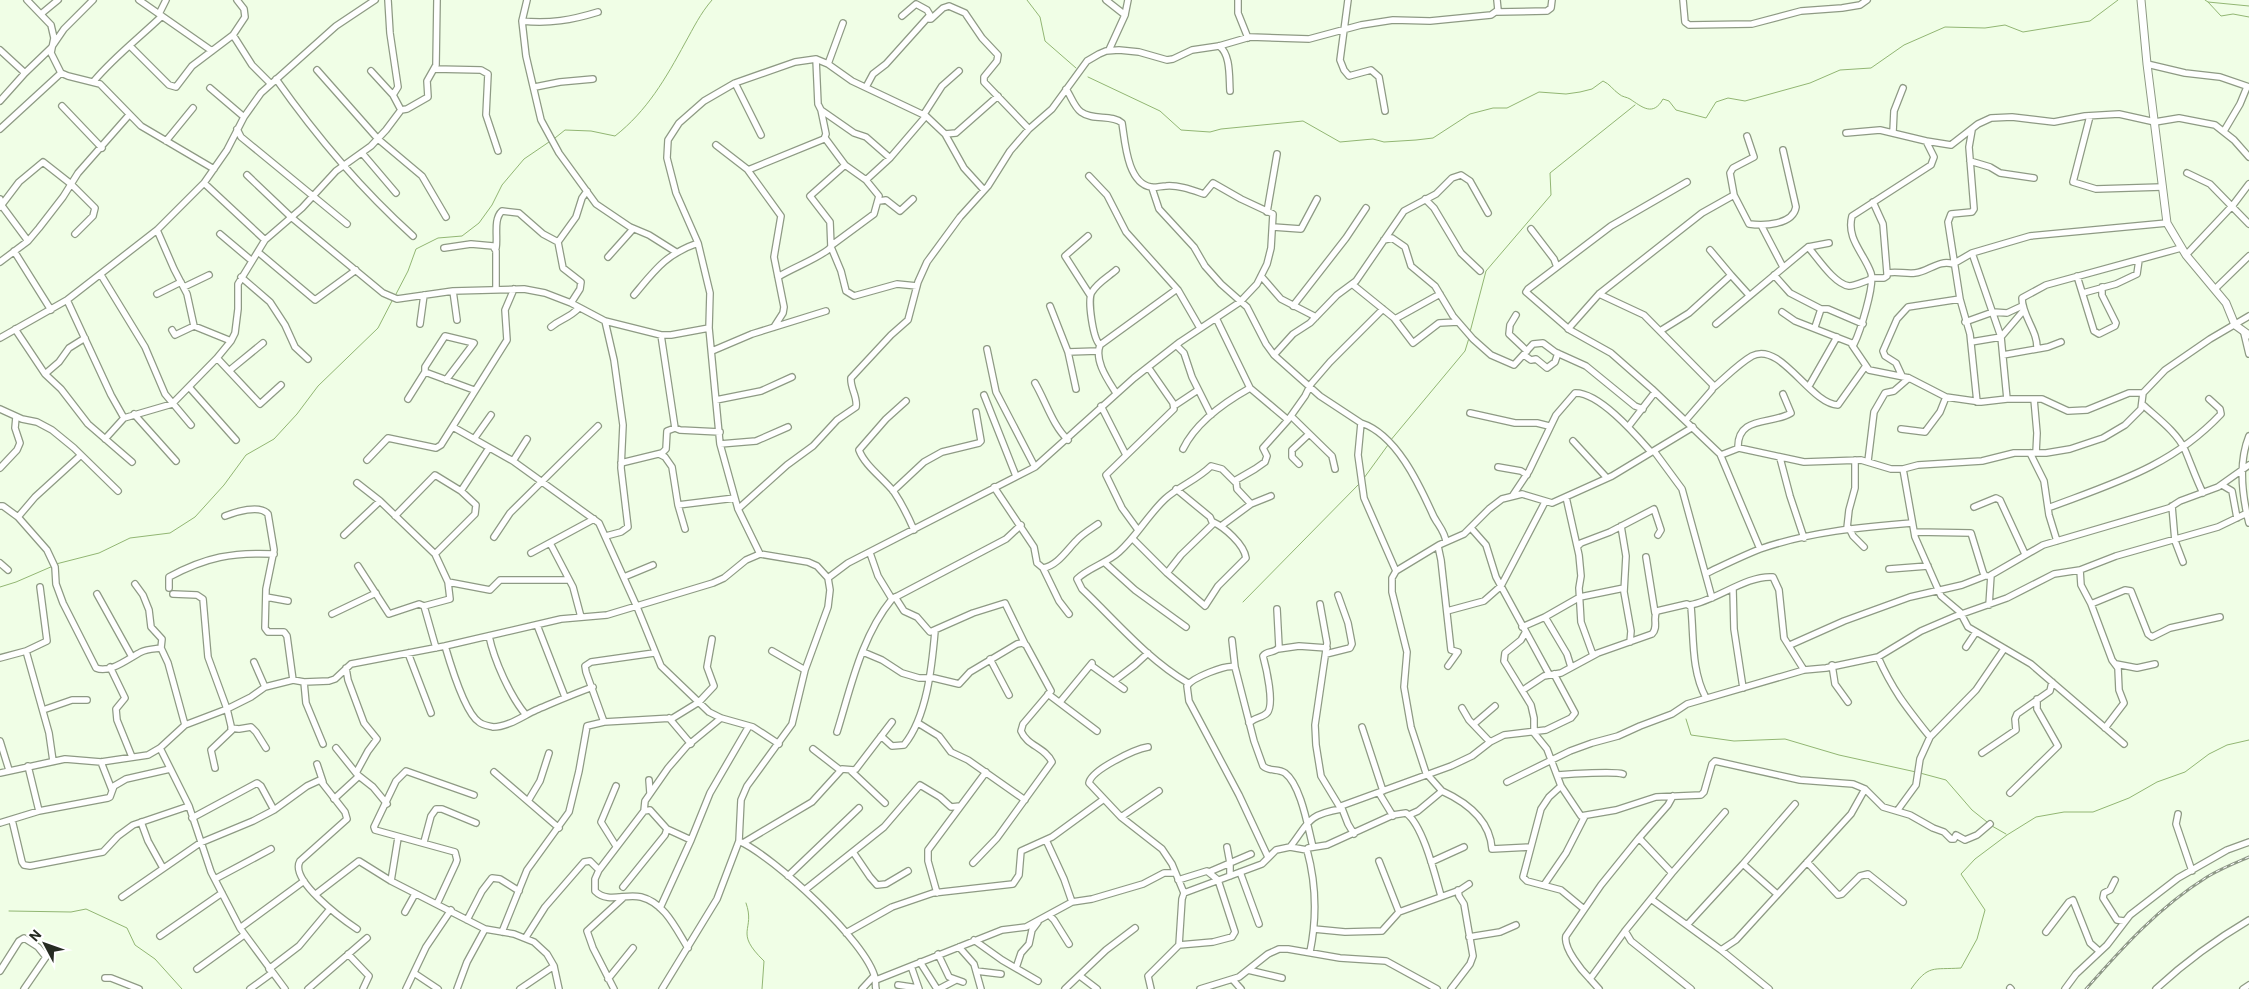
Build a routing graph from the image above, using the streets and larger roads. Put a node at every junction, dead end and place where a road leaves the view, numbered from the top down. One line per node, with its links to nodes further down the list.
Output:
1 (27, 0): 22 (street)
2 (58, 0): 22 (street)
3 (93, 0): 34 (street)
4 (139, 0): 23 (street)
5 (166, 0): 23 (street)
6 (237, 0): 30 (street)
7 (375, 0): 49 (street)
8 (388, 0): 58 (street)
9 (437, 0): 41 (street)
10 (527, 0): 27 (street)
11 (1106, 0): 24 (street)
12 (1128, 0): 24 (street)
13 (1238, 0): 31 (street)
14 (1348, 0): 29 (street)
15 (1497, 0): 21 (street)
16 (1552, 0): 21 (street)
17 (1683, 0): 18 (street)
18 (1867, 0)
19 (2142, 0): 40 (street)
20 (598, 12): 27 (street)
21 (1496, 12): 29 (street)
22 (41, 14): 34 (street)
23 (161, 15): 32 (street); 37 (street)
24 (1125, 15): 36 (street)
25 (902, 16): 26 (street)
26 (929, 19): 52 (street); 59 (street)
27 (522, 20): 51 (street)
28 (843, 23): 39 (street)
29 (1342, 30): 31 (street); 65 (street)
30 (233, 35): 37 (street); 49 (street)
31 (1248, 38): 33 (street)
32 (130, 46): 37 (street); 48 (street)
33 (1219, 46): 36 (street); 57 (street)
34 (51, 48): 45 (street); 46 (street)
35 (0, 50): 45 (street)
36 (1109, 50): 56 (street)
37 (212, 51)
38 (816, 59): 39 (street); 50 (street); 64 (street)
39 (828, 64): 52 (street)
40 (2147, 64): 53 (street); 70 (street)
41 (434, 69): 63 (street); 88 (street)
42 (317, 70): 82 (street)
43 (370, 70): 58 (street)
44 (959, 71): 67 (street)
45 (24, 73): 60 (street)
46 (61, 73): 48 (street); 71 (street)
47 (593, 79): 51 (street)
48 (94, 81): 66 (street)
49 (273, 82): 69 (street); 94 (street)
50 (736, 83): 79 (street); 143 (street)
51 (534, 87): 110 (street)
52 (866, 87): 67 (street)
53 (2248, 87): 75 (street)
54 (210, 88): 69 (street)
55 (1903, 88): 76 (street)
56 (1066, 89): 73 (street); 108 (street)
57 (1230, 91)
58 (392, 95): 63 (street)
59 (998, 96): 73 (street); 78 (street)
60 (0, 101)
61 (62, 106): 86 (street)
62 (193, 108): 84 (street)
63 (401, 110): 82 (street)
64 (821, 110): 81 (street); 92 (street)
65 (1385, 111)
66 (129, 115): 84 (street); 86 (street)
67 (925, 115): 78 (street); 92 (street)
68 (2090, 116): 70 (street); 74 (street); 107 (street)
69 (244, 117): 72 (street)
70 (2155, 122): 75 (street); 107 (street)
71 (0, 129)
72 (237, 129): 96 (street); 113 (street)
73 (1029, 129): 109 (street)
74 (1972, 130): 83 (street); 93 (street)
75 (2224, 131): 91 (street)
76 (1893, 132): 77 (street); 83 (street)
77 (1846, 133)
78 (945, 134): 109 (street)
79 (761, 135)
80 (1747, 136): 112 (street)
81 (825, 138): 95 (street); 97 (street)
82 (378, 139): 89 (street); 126 (street)
83 (1926, 141): 119 (street)
84 (166, 142): 96 (street)
85 (716, 145): 97 (street)
86 (102, 148): 105 (street)
87 (1783, 150): 130 (street)
88 (498, 151)
89 (362, 153): 94 (street); 111 (street)
90 (1277, 154): 123 (street)
91 (2249, 157)
92 (890, 158): 102 (street)
93 (1970, 161): 101 (street); 161 (street)
94 (344, 165): 113 (street); 137 (street)
95 (844, 166): 102 (street); 145 (street)
96 (214, 169): 104 (street)
97 (748, 170): 175 (street)
98 (2187, 173): 120 (street)
99 (247, 175): 125 (street)
100 (1089, 176): 183 (street)
101 (2034, 178)
102 (866, 180): 118 (street)
103 (1687, 182): 162 (street)
104 (204, 183): 134 (street); 140 (street)
105 (71, 184): 121 (street); 135 (street); 139 (street)
106 (2249, 184): 120 (street)
107 (2162, 187): 127 (street)
108 (1152, 188): 123 (street); 196 (street)
109 (984, 190): 179 (street)
110 (587, 191): 132 (street); 142 (street)
111 (396, 193)
112 (1734, 195): 130 (street); 189 (street)
113 (312, 197): 125 (street); 128 (street)
114 (1318, 198): 131 (street)
115 (0, 199): 121 (street)
116 (913, 199): 118 (street)
117 (1425, 199): 124 (street); 141 (street); 166 (street)
118 (879, 201): 145 (street)
119 (1873, 202): 167 (street); 176 (street)
120 (2233, 206): 129 (street); 155 (street)
121 (1, 207): 139 (street)
122 (1366, 208): 199 (street)
123 (1267, 212): 131 (street)
124 (1488, 213)
125 (291, 217): 140 (street); 164 (street)
126 (446, 217)
127 (2168, 223): 149 (street); 154 (street)
128 (347, 224)
129 (2249, 224)
130 (1761, 225): 163 (street)
131 (1273, 227): 172 (street)
132 (633, 228): 153 (street); 157 (street)
133 (1531, 229): 162 (street)
134 (158, 230): 168 (street); 178 (street)
135 (75, 234)
136 (220, 234): 159 (street)
137 (413, 236)
138 (1088, 236): 192 (street)
139 (28, 240): 151 (street)
140 (265, 240): 152 (street)
141 (1384, 240): 177 (street); 188 (street)
142 (558, 242): 148 (street); 197 (street)
143 (698, 243): 153 (street); 225 (street)
144 (1829, 243): 146 (street)
145 (832, 246): 175 (street); 179 (street)
146 (1808, 247): 163 (street); 176 (street)
147 (444, 248): 148 (street)
148 (496, 248): 181 (street)
149 (2181, 248): 155 (street); 158 (street)
150 (1710, 250): 170 (street)
151 (14, 251): 160 (street); 203 (street)
152 (258, 252): 159 (street); 164 (street)
153 (676, 252): 191 (street)
154 (1972, 253): 161 (street); 207 (street)
155 (2186, 256): 184 (street)
156 (2249, 256): 184 (street)
157 (608, 257)
158 (2139, 260): 173 (street); 180 (street)
159 (252, 261): 174 (street)
160 (0, 262)
161 (1953, 264): 167 (street); 194 (street)
162 (1557, 267): 228 (street)
163 (1783, 267): 171 (street)
164 (356, 270): 190 (street)
165 (1116, 270): 192 (street)
166 (1480, 271)
167 (1887, 272): 176 (street)
168 (102, 275): 195 (street); 287 (street)
169 (209, 275): 178 (street)
170 (1731, 275): 193 (street); 230 (street)
171 (1774, 275): 193 (street); 202 (street)
172 (1261, 276): 196 (street); 199 (street)
173 (2077, 276): 186 (street); 201 (street)
174 (241, 277): 237 (street); 254 (street)
175 (778, 277): 223 (street)
176 (1872, 279): 219 (street)
177 (1352, 284): 204 (street); 210 (street)
178 (183, 285): 187 (street); 221 (street)
179 (917, 286): 372 (street)
180 (2102, 287): 186 (street); 186 (street)
181 (496, 288): 182 (street); 185 (street)
182 (514, 289): 197 (street); 272 (street)
183 (1176, 289): 226 (street); 244 (street)
184 (2215, 289): 220 (street)
185 (453, 292): 190 (street); 213 (street)
186 (2083, 293)
187 (157, 294)
188 (1440, 294): 212 (street); 215 (street)
189 (1599, 294): 228 (street); 230 (street)
190 (424, 295): 217 (street)
191 (634, 295)
192 (1090, 295): 244 (street)
193 (1749, 295): 218 (street)
194 (1960, 299): 216 (street); 260 (street)
195 (67, 300): 203 (street); 235 (street)
196 (1240, 302): 211 (street); 251 (street)
197 (571, 303): 200 (street)
198 (1050, 306): 247 (street)
199 (1294, 306): 210 (street)
200 (579, 308): 214 (street); 222 (street)
201 (2023, 308): 207 (street); 236 (street); 245 (street)
202 (1821, 309): 219 (street); 224 (street)
203 (51, 310): 227 (street)
204 (1383, 310): 212 (street); 270 (street)
205 (826, 311): 223 (street)
206 (1782, 312): 224 (street)
207 (1993, 312): 216 (street); 236 (street)
208 (1516, 315): 248 (street)
209 (2249, 316): 220 (street)
210 (1316, 317): 251 (street)
211 (1216, 318): 226 (street); 269 (street)
212 (1395, 319): 215 (street)
213 (457, 320)
214 (606, 321): 232 (street); 339 (street)
215 (1458, 322): 248 (street)
216 (1965, 322): 238 (street)
217 (420, 324)
218 (1716, 324)
219 (1863, 324): 241 (street)
220 (2235, 325): 231 (street); 276 (street)
221 (194, 326): 229 (street); 237 (street)
222 (550, 327)
223 (774, 327): 246 (street)
224 (1815, 327): 233 (street)
225 (709, 328): 232 (street); 246 (street)
226 (1200, 328): 242 (street)
227 (15, 329): 234 (street); 259 (street)
228 (1568, 329): 274 (street)
229 (172, 330)
230 (1660, 332): 271 (street)
231 (2247, 334): 250 (street)
232 (661, 335): 310 (street)
233 (1837, 337): 241 (street); 266 (street)
234 (0, 338)
235 (85, 338): 259 (street); 299 (street)
236 (2001, 338): 238 (street); 252 (street)
237 (231, 341): 253 (street)
238 (1971, 342): 286 (street)
239 (2062, 342): 245 (street)
240 (262, 343): 257 (street)
241 (1854, 344): 256 (street)
242 (1176, 345): 255 (street); 273 (street)
243 (987, 348): 342 (street)
244 (1099, 348): 247 (street); 275 (street)
245 (2037, 350): 252 (street)
246 (712, 351): 284 (street)
247 (1068, 352): 268 (street)
248 (1525, 353): 249 (street); 249 (street)
249 (1558, 353): 292 (street)
250 (2249, 354)
251 (1274, 355): 270 (street)
252 (2003, 355): 281 (street)
253 (217, 358): 257 (street); 267 (street)
254 (308, 359)
255 (1148, 367): 275 (street); 290 (street)
256 (1865, 367): 260 (street); 266 (street)
257 (230, 370): 265 (street)
258 (425, 372): 263 (street); 263 (street); 280 (street)
259 (45, 374): 315 (street)
260 (1902, 376): 262 (street)
261 (792, 377): 284 (street)
262 (1909, 378): 279 (street); 337 (street)
263 (446, 380): 272 (street)
264 (1035, 383): 319 (street)
265 (281, 385)
266 (1809, 386): 271 (street)
267 (189, 387): 287 (street); 318 (street)
268 (1076, 388)
269 (1250, 388): 296 (street); 300 (street)
270 (1310, 388): 300 (street); 302 (street)
271 (1713, 388): 301 (street)
272 (474, 390): 306 (street)
273 (1198, 390): 290 (street); 296 (street)
274 (1655, 392): 292 (street); 301 (street)
275 (1116, 393): 289 (street)
276 (2142, 393): 282 (street); 288 (street)
277 (1783, 394): 323 (street)
278 (984, 395): 349 (street)
279 (1946, 397): 286 (street); 311 (street)
280 (408, 399)
281 (2008, 399): 282 (street); 286 (street)
282 (2034, 399): 327 (street)
283 (2209, 399): 324 (street)
284 (716, 400): 312 (street)
285 (906, 401): 359 (street)
286 (1977, 402)
287 (172, 404): 295 (street); 303 (street)
288 (2142, 404): 324 (street); 327 (street)
289 (1101, 406): 319 (street); 330 (street)
290 (1174, 406): 330 (street)
291 (0, 409): 298 (street)
292 (1643, 409): 308 (street)
293 (976, 412): 359 (street)
294 (1470, 413): 305 (street)
295 (134, 414): 299 (street); 335 (street)
296 (1211, 414): 325 (street)
297 (491, 415): 316 (street)
298 (16, 417): 328 (street); 344 (street)
299 (124, 418): 315 (street)
300 (1289, 418): 313 (street); 352 (street)
301 (1686, 420): 309 (street)
302 (1361, 423): 402 (street); 425 (street)
303 (191, 425)
304 (598, 426): 351 (street)
305 (1550, 426): 308 (street); 348 (street)
306 (453, 427): 316 (street); 333 (street)
307 (788, 427): 321 (street)
308 (1628, 427): 326 (street)
309 (1693, 427): 326 (street); 331 (street)
310 (675, 428): 312 (street); 329 (street)
311 (1901, 429)
312 (720, 432): 321 (street)
313 (1309, 434): 340 (street); 345 (street)
314 (2249, 436): 347 (street)
315 (105, 439): 338 (street)
316 (474, 439): 322 (street)
317 (527, 439): 336 (street)
318 (236, 440)
319 (1068, 440): 342 (street)
320 (1573, 441): 350 (street)
321 (720, 444): 365 (street)
322 (489, 448): 336 (street); 357 (street)
323 (1738, 448): 331 (street); 332 (street)
324 (2184, 448): 360 (street); 374 (street)
325 (1183, 449)
326 (1653, 452): 350 (street); 427 (street)
327 (2033, 453): 346 (street); 374 (street)
328 (81, 455): 358 (street); 378 (street)
329 (662, 455): 339 (street); 369 (street)
330 (1126, 455): 392 (street)
331 (1721, 455): 407 (street)
332 (1780, 458): 334 (street); 399 (street)
333 (367, 460)
334 (1855, 460): 337 (street); 389 (street)
335 (176, 461)
336 (513, 461): 351 (street)
337 (1868, 461): 346 (street)
338 (132, 462)
339 (621, 463): 396 (street)
340 (1300, 464)
341 (2249, 465): 347 (street)
342 (1035, 467): 349 (street)
343 (1498, 467): 348 (street)
344 (0, 468)
345 (1335, 469)
346 (1903, 470): 382 (street)
347 (2242, 470): 354 (street); 364 (street)
348 (1527, 475): 362 (street)
349 (1016, 476): 355 (street)
350 (1608, 478): 363 (street)
351 (542, 481): 380 (street); 397 (street)
352 (1235, 482): 356 (street); 368 (street)
353 (357, 483): 366 (street)
354 (2222, 485): 360 (street); 379 (street)
355 (994, 487): 385 (street); 391 (street)
356 (1176, 489): 381 (street); 392 (street)
357 (461, 490): 377 (street); 411 (street)
358 (118, 491)
359 (893, 491): 391 (street)
360 (2203, 493): 371 (street)
361 (1271, 496): 368 (street)
362 (1513, 496): 367 (street); 388 (street)
363 (1566, 497): 367 (street); 405 (street)
364 (2247, 497): 375 (street)
365 (735, 498): 369 (street); 372 (street)
366 (380, 500): 377 (street); 395 (street)
367 (1545, 502): 434 (street)
368 (1251, 504): 386 (street)
369 (678, 505): 390 (street)
370 (0, 506): 378 (street)
371 (2172, 506): 400 (street); 401 (street)
372 (738, 508): 412 (street)
373 (1974, 508): 413 (street)
374 (2048, 508): 400 (street)
375 (2246, 513): 379 (street); 383 (street)
376 (225, 516): 410 (street)
377 (396, 516): 411 (street)
378 (18, 517): 498 (street)
379 (2237, 518): 401 (street)
380 (594, 519): 396 (street); 403 (street)
381 (1213, 522): 386 (street); 426 (street)
382 (1912, 523): 389 (street); 393 (street)
383 (2249, 523)
384 (1098, 524): 421 (street)
385 (1021, 525): 421 (street); 445 (street)
386 (1221, 526): 426 (street)
387 (1621, 526): 394 (street); 405 (street); 437 (street)
388 (1471, 528): 402 (street); 434 (street)
389 (1848, 528): 399 (street); 406 (street)
390 (685, 530)
391 (914, 530): 409 (street)
392 (1138, 530): 398 (street)
393 (1915, 532): 420 (street); 428 (street)
394 (1658, 535)
395 (344, 536)
396 (606, 536): 429 (street)
397 (494, 537)
398 (1132, 538): 415 (street); 426 (street)
399 (1804, 538): 407 (street)
400 (2057, 541): 413 (street)
401 (2175, 541): 416 (street); 424 (street)
402 (1446, 542): 404 (street)
403 (550, 543): 408 (street); 431 (street)
404 (1438, 546): 425 (street); 456 (street)
405 (1578, 546): 446 (street)
406 (1864, 547)
407 (1760, 549): 427 (street)
408 (531, 553)
409 (870, 553): 430 (street); 445 (street)
410 (274, 554): 436 (street); 444 (street)
411 (435, 554): 432 (street)
412 (760, 554): 430 (street); 454 (street)
413 (2026, 554): 428 (street)
414 (1646, 557): 457 (street)
415 (1104, 562): 465 (street); 487 (street)
416 (2183, 562)
417 (0, 563): 423 (street)
418 (653, 565): 429 (street)
419 (358, 566): 440 (street)
420 (1928, 566): 422 (street); 439 (street)
421 (1043, 568): 460 (street)
422 (1889, 569)
423 (8, 570)
424 (2080, 570): 450 (street); 452 (street)
425 (1396, 571): 575 (street)
426 (1167, 573)
427 (1707, 573): 447 (street)
428 (1988, 575): 439 (street); 452 (street)
429 (624, 577): 454 (street)
430 (828, 578): 502 (street)
431 (569, 580): 432 (street); 463 (street)
432 (448, 582): 453 (street)
433 (135, 584): 477 (street)
434 (1501, 586): 456 (street); 466 (street)
435 (40, 587): 481 (street)
436 (169, 588)
437 (1624, 588): 446 (street); 472 (street)
438 (1734, 589): 447 (street); 474 (street); 513 (street)
439 (1938, 589): 458 (street); 474 (street)
440 (376, 593): 453 (street); 459 (street)
441 (96, 594): 489 (street)
442 (173, 594): 527 (street)
443 (1338, 595): 483 (street)
444 (266, 597): 448 (street); 506 (street)
445 (893, 598): 467 (street); 484 (street)
446 (1580, 598): 461 (street); 488 (street)
447 (1712, 598): 451 (street)
448 (288, 601)
449 (1320, 604): 483 (street)
450 (2091, 604): 462 (street); 494 (street)
451 (1690, 605): 457 (street); 519 (street)
452 (1989, 605): 458 (street)
453 (426, 606): 478 (street)
454 (637, 607): 463 (street); 486 (street)
455 (1278, 609): 479 (street)
456 (1447, 611): 497 (street)
457 (1655, 613): 472 (street)
458 (1962, 613): 468 (street); 490 (street)
459 (332, 614)
460 (1069, 614)
461 (1546, 617): 466 (street); 500 (street)
462 (2220, 617)
463 (581, 618): 464 (street)
464 (537, 625): 469 (street); 518 (street)
465 (1186, 627)
466 (1523, 630): 504 (street); 515 (street)
467 (935, 631): 473 (street); 505 (street)
468 (1976, 632): 476 (street); 480 (street)
469 (489, 636): 475 (street); 530 (street)
470 (712, 639): 522 (street)
471 (1232, 640): 499 (street)
472 (1630, 642): 488 (street)
473 (1025, 644): 492 (street); 516 (street)
474 (1790, 645): 503 (street)
475 (445, 646): 478 (street); 530 (street)
476 (1966, 647)
477 (161, 648): 489 (street); 538 (street)
478 (436, 648): 485 (street)
479 (1278, 649): 483 (street); 536 (street)
480 (2004, 649): 509 (street); 547 (street)
481 (26, 651): 491 (street); 528 (street)
482 (772, 651): 502 (street)
483 (1327, 651): 602 (street)
484 (863, 652): 505 (street); 544 (street)
485 (408, 653): 501 (street); 529 (street)
486 (654, 653): 512 (street); 522 (street)
487 (1148, 653): 507 (street); 510 (street)
488 (1593, 655): 500 (street)
489 (132, 657): 498 (street)
490 (1878, 657): 496 (street); 547 (street)
491 (0, 658)
492 (990, 660): 505 (street); 517 (street)
493 (254, 662): 511 (street)
494 (2116, 664): 495 (street); 542 (street)
495 (2155, 664)
496 (1832, 665): 503 (street); 524 (street)
497 (1448, 666)
498 (110, 667): 561 (street)
499 (1235, 667): 510 (street); 536 (street)
500 (1571, 667): 504 (street)
501 (346, 668): 508 (street); 576 (street)
502 (805, 670): 552 (street)
503 (1804, 670): 513 (street)
504 (1552, 674): 515 (street); 545 (street)
505 (928, 678): 535 (street)
506 (293, 680): 508 (street); 511 (street)
507 (1114, 681): 514 (street); 523 (street)
508 (304, 682): 550 (street)
509 (2052, 682): 520 (street); 542 (street)
510 (1188, 683): 641 (street)
511 (265, 687): 527 (street)
512 (593, 687): 518 (street); 533 (street)
513 (1743, 688): 519 (street)
514 (1124, 689)
515 (1523, 690): 545 (street)
516 (1048, 694): 523 (street); 595 (street)
517 (1009, 696)
518 (565, 698): 530 (street)
519 (1706, 698): 562 (street)
520 (2037, 699): 560 (street); 590 (street)
521 (87, 700): 528 (street)
522 (699, 702): 531 (street); 532 (street)
523 (1060, 702): 543 (street)
524 (1848, 702)
525 (1494, 706): 537 (street)
526 (1462, 708): 537 (street)
527 (227, 709): 538 (street); 541 (street)
528 (42, 710): 563 (street)
529 (431, 713)
530 (526, 715)
531 (669, 718): 533 (street); 551 (street)
532 (721, 718): 539 (street); 551 (street)
533 (604, 722): 621 (street)
534 (892, 722): 546 (street)
535 (918, 723): 546 (street); 573 (street)
536 (1250, 723): 616 (street)
537 (1474, 724): 549 (street)
538 (185, 725): 555 (street)
539 (749, 726): 552 (street); 626 (street)
540 (1362, 727): 588 (street)
541 (231, 728): 556 (street); 567 (street)
542 (2105, 728): 553 (street)
543 (1097, 731)
544 (837, 732)
545 (1534, 733): 549 (street); 562 (street)
546 (881, 736): 571 (street)
547 (1930, 737): 607 (street)
548 (0, 740): 568 (street)
549 (1490, 742): 575 (street)
550 (323, 744)
551 (691, 744): 589 (street)
552 (779, 744): 629 (street)
553 (2124, 744)
554 (1148, 747): 594 (street)
555 (160, 748): 561 (street); 569 (street)
556 (266, 748)
557 (336, 748): 576 (street)
558 (813, 749): 570 (street)
559 (549, 753): 596 (street)
560 (1982, 754)
561 (132, 757): 564 (street)
562 (1552, 760): 578 (street); 581 (street)
563 (53, 761): 564 (street); 566 (street)
564 (101, 762): 585 (street)
565 (318, 764): 580 (street)
566 (28, 766): 568 (street); 605 (street)
567 (215, 768)
568 (9, 770): 574 (street)
569 (170, 770): 585 (street); 600 (street)
570 (840, 770): 571 (street); 629 (street)
571 (850, 770): 597 (street)
572 (494, 772): 596 (street)
573 (986, 772): 595 (street); 601 (street)
574 (0, 773)
575 (1426, 773): 587 (street); 588 (street)
576 (357, 774): 593 (street); 598 (street)
577 (1623, 774): 578 (street)
578 (1558, 775): 583 (street)
579 (649, 780): 589 (street)
580 (323, 782): 593 (street); 604 (street)
581 (1507, 782)
582 (616, 786): 632 (street)
583 (1561, 786): 612 (street); 636 (street)
584 (1865, 789): 592 (street); 607 (street); 645 (street)
585 (112, 790): 605 (street)
586 (1160, 791): 613 (street)
587 (1442, 791): 610 (street); 636 (street)
588 (1381, 792): 602 (street); 611 (street)
589 (650, 793): 606 (street)
590 (2010, 793)
591 (474, 795): 598 (street)
592 (1673, 796): 612 (street); 625 (street)
593 (334, 798): 664 (street)
594 (1104, 799): 613 (street); 627 (street)
595 (1025, 800): 646 (street)
596 (528, 801): 621 (street)
597 (885, 802)
598 (386, 804): 624 (street)
599 (1794, 804): 648 (street)
600 (189, 806): 614 (street); 617 (street)
601 (960, 806): 639 (street); 673 (street)
602 (1341, 807): 616 (street); 623 (street)
603 (859, 808): 658 (street)
604 (274, 810): 614 (street); 631 (street)
605 (38, 811): 615 (street)
606 (644, 811): 622 (street); 632 (street)
607 (1897, 811): 620 (street)
608 (1725, 812): 657 (street)
609 (2178, 814): 653 (street)
610 (1409, 815): 611 (street); 644 (street)
611 (1393, 816): 623 (street)
612 (1585, 816): 667 (street)
613 (1121, 817): 656 (street)
614 (192, 818): 631 (street)
615 (12, 820): 617 (street); 618 (street)
616 (1307, 821): 634 (street); 638 (street)
617 (141, 822): 649 (street)
618 (0, 823)
619 (476, 823): 628 (street)
620 (1990, 824)
621 (559, 828): 671 (street)
622 (667, 829): 626 (street); 668 (street)
623 (1354, 834): 638 (street)
624 (398, 838): 628 (street); 665 (street)
625 (1639, 838): 657 (street); 687 (street)
626 (691, 840): 685 (street)
627 (1046, 840): 673 (street); 682 (street)
628 (424, 842): 684 (street)
629 (741, 842): 658 (street); 718 (street)
630 (2249, 842): 653 (street)
631 (200, 843): 649 (street); 660 (street)
632 (616, 846): 650 (street)
633 (1227, 847): 647 (street)
634 (1290, 847): 638 (street); 641 (street)
635 (1464, 847): 644 (street)
636 (1530, 847): 667 (street)
637 (271, 849): 660 (street)
638 (1310, 849): 703 (street)
639 (853, 852): 652 (street); 669 (street)
640 (1251, 854): 642 (street)
641 (1268, 857): 651 (street)
642 (1240, 860): 647 (street); 651 (street)
643 (1379, 861): 690 (street)
644 (1431, 862): 678 (street)
645 (1807, 862): 677 (street); 683 (street)
646 (973, 863)
647 (1230, 863): 654 (street); 659 (street)
648 (1743, 864): 677 (street); 698 (street)
649 (163, 868): 679 (street)
650 (599, 870): 680 (street); 710 (street)
651 (1247, 870): 655 (street)
652 (908, 871)
653 (2192, 871): 695 (street)
654 (1209, 872): 661 (street); 662 (street)
655 (1240, 872): 659 (street); 696 (street)
656 (1174, 873): 661 (street); 682 (street)
657 (1672, 873): 681 (street)
658 (788, 876): 669 (street)
659 (1230, 876): 662 (street)
660 (216, 880): 672 (street)
661 (1178, 880): 674 (street)
662 (1218, 880): 674 (street); 715 (street)
663 (2115, 880): 695 (street)
664 (304, 881): 675 (street); 699 (street)
665 (391, 881): 675 (street); 676 (street)
666 (1469, 884): 670 (street)
667 (1544, 885): 687 (street)
668 (623, 887)
669 (806, 890): 707 (street)
670 (1458, 890): 678 (street); 711 (street)
671 (519, 891): 692 (street); 705 (street)
672 (222, 893): 699 (street); 709 (street)
673 (936, 893): 707 (street)
674 (1184, 893): 715 (street)
675 (316, 894): 686 (street)
676 (415, 894): 684 (street); 689 (street)
677 (1777, 894): 719 (street)
678 (1441, 896): 690 (street)
679 (122, 897)
680 (620, 899): 685 (street); 739 (street)
681 (1651, 899): 698 (street); 704 (street)
682 (1072, 902): 691 (street)
683 (1903, 902)
684 (437, 904): 688 (street)
685 (660, 908): 718 (street)
686 (330, 909): 701 (street); 731 (street)
687 (1584, 909): 741 (street)
688 (452, 910): 692 (street); 733 (street)
689 (405, 912)
690 (1399, 912): 703 (street)
691 (1049, 916): 693 (street); 714 (street)
692 (467, 920): 702 (street)
693 (1040, 920): 713 (street); 727 (street)
694 (2249, 920): 774 (street)
695 (2124, 921): 720 (street)
696 (1259, 924)
697 (1516, 925): 711 (street)
698 (1687, 925): 719 (street)
699 (240, 928): 708 (street)
700 (1135, 928): 735 (street)
701 (357, 929)
702 (485, 929): 705 (street); 754 (street)
703 (1314, 929): 721 (street)
704 (1625, 931): 741 (street); 771 (street)
705 (502, 932): 710 (street)
706 (2046, 932): 720 (street)
707 (846, 933): 737 (street)
708 (244, 935): 728 (street); 731 (street)
709 (160, 936)
710 (526, 937): 725 (street)
711 (1469, 937): 769 (street)
712 (367, 938): 722 (street)
713 (974, 940): 716 (street); 727 (street)
714 (1069, 944)
715 (1179, 945): 765 (street)
716 (959, 947): 723 (street); 732 (street)
717 (633, 948): 739 (street)
718 (688, 948): 758 (street)
719 (1721, 950): 772 (street)
720 (2099, 951): 773 (street)
721 (1310, 952): 729 (street); 768 (street)
722 (348, 954): 750 (street); 751 (street)
723 (938, 954): 724 (street); 761 (street)
724 (920, 962): 726 (street); 761 (street)
725 (554, 966): 755 (street); 756 (street)
726 (911, 966): 737 (street); 745 (street)
727 (1016, 968): 742 (street)
728 (197, 969)
729 (1248, 970): 738 (street); 740 (street)
730 (0, 971): 746 (street)
731 (271, 971): 748 (street); 749 (street)
732 (976, 971): 734 (street); 762 (street)
733 (414, 973): 752 (street); 753 (street)
734 (1001, 974)
735 (1080, 976): 763 (street); 764 (street)
736 (104, 978): 747 (street)
737 (875, 978): 759 (street); 760 (street)
738 (1282, 978)
739 (608, 979): 757 (street)
740 (1233, 980): 766 (street); 767 (street)
741 (1590, 980): 770 (street)
742 (1038, 982)
743 (2249, 984): 775 (street)
744 (898, 985): 745 (street)
745 (918, 988)
746 (24, 989)
747 (139, 989)
748 (250, 989)
749 (285, 989)
750 (308, 989)
751 (363, 989)
752 (406, 989)
753 (438, 989)
754 (458, 989)
755 (520, 989)
756 (559, 989)
757 (614, 989)
758 (662, 989)
759 (862, 989)
760 (876, 989)
761 (938, 989)
762 (981, 989)
763 (1065, 989)
764 (1097, 989)
765 (1151, 989)
766 (1200, 989)
767 (1241, 989)
768 (1437, 989)
769 (1451, 989)
770 (1599, 989)
771 (1691, 989)
772 (1769, 989)
773 (2065, 989)
774 (2156, 989)
775 (2243, 989)

